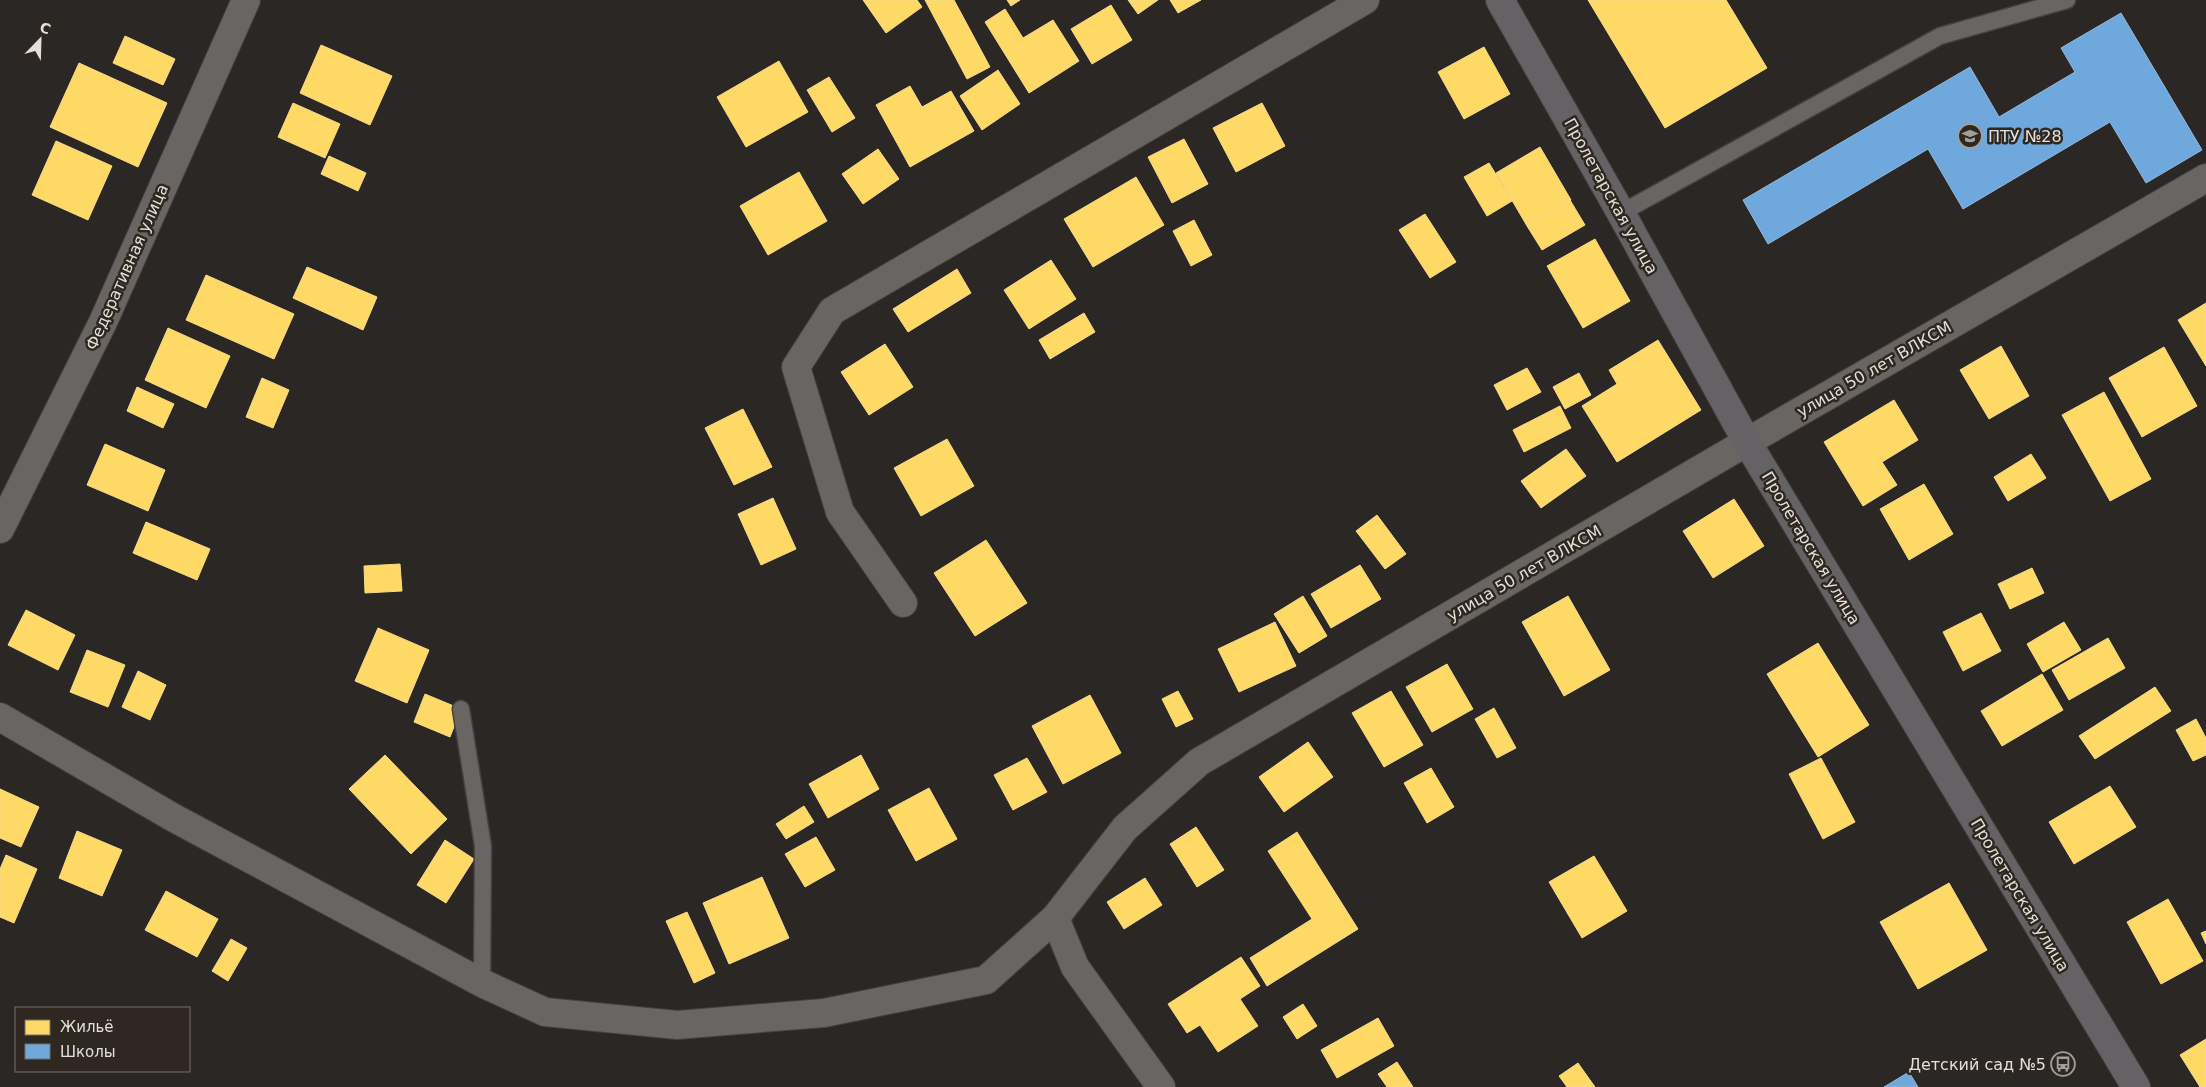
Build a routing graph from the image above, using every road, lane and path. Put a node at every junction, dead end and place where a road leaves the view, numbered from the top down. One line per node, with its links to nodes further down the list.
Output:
1 (246, 0): 8 (street, Федеративная улица)
2 (1365, 0): 9 (street)
3 (1500, 0): 6 (main road, Пролетарская улица)
4 (2067, 0): 6 (lane)
5 (2206, 178): 7 (street, улица 50 лет ВЛКСМ)
6 (1621, 213): 7 (main road, Пролетарская улица)
7 (1747, 442): 12 (street, улица 50 лет ВЛКСМ); 15 (main road, Пролетарская улица)
8 (0, 530)
9 (903, 603)
10 (461, 709): 13 (lane)
11 (0, 717): 13 (street, улица 50 лет ВЛКСМ)
12 (1056, 918): 13 (street, улица 50 лет ВЛКСМ); 14 (street)
13 (482, 983)
14 (1161, 1087)
15 (2136, 1087)

